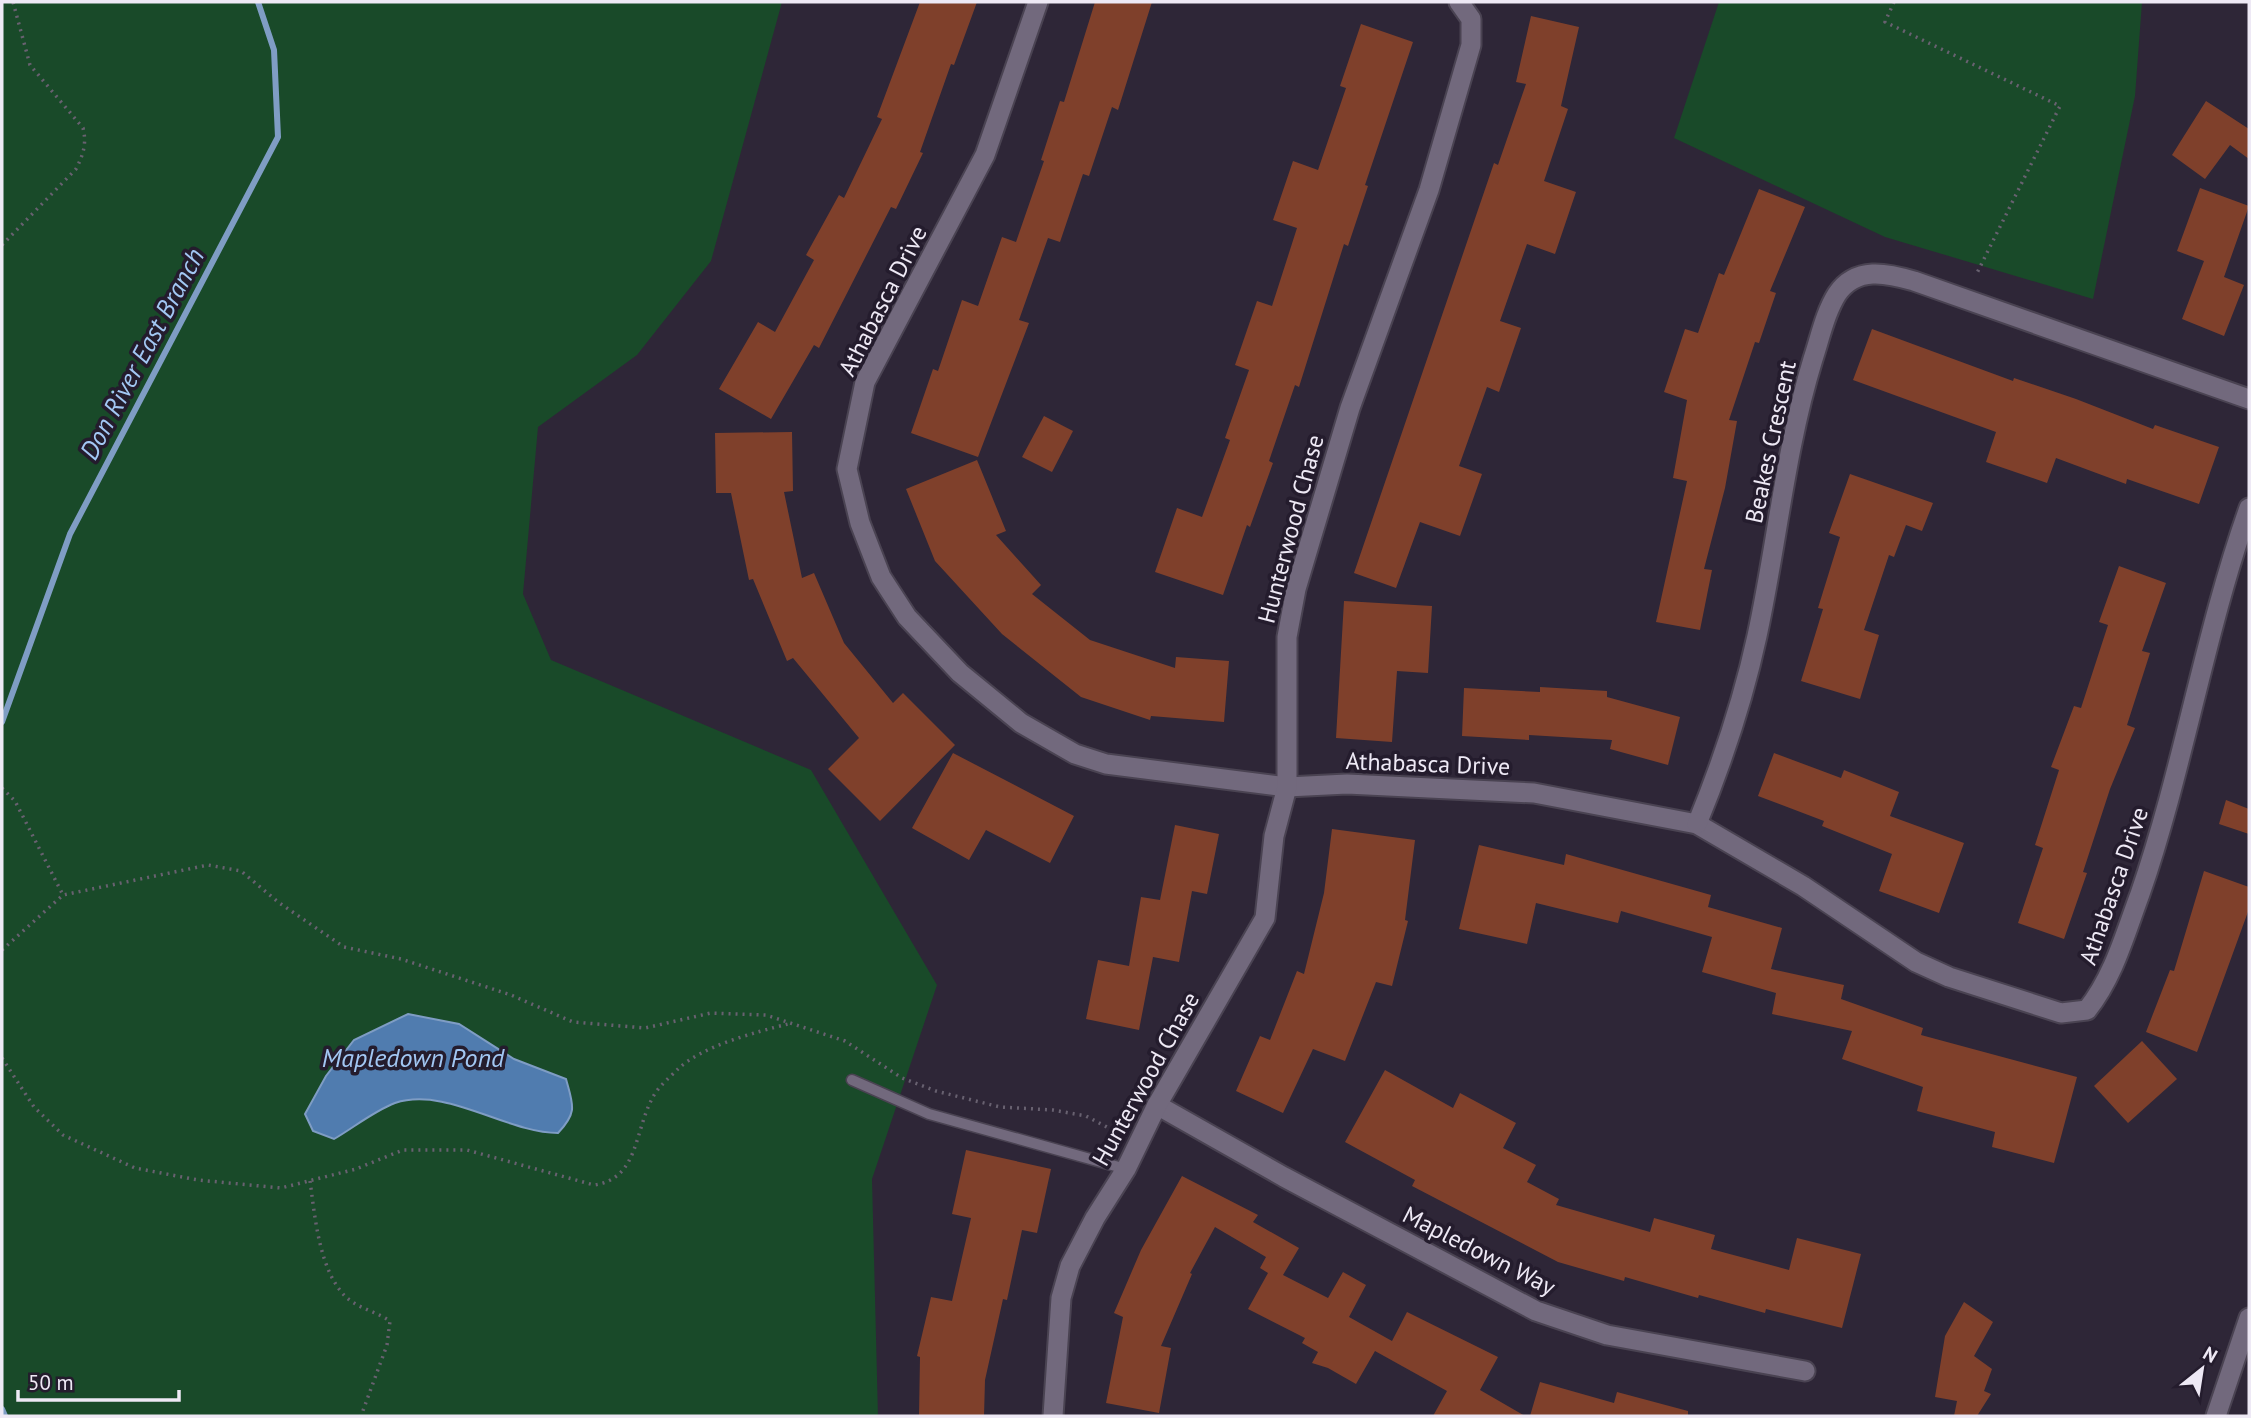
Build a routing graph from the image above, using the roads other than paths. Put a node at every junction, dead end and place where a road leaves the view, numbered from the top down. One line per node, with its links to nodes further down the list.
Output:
1 (1038, 2): 5 (street, Athabasca Drive)
2 (1459, 2): 5 (street, Hunterwood Chase)
3 (2249, 400): 6 (street, Beakes Crescent)
4 (2249, 508): 6 (street, Athabasca Drive)
5 (1287, 787): 6 (street, Athabasca Drive); 8 (street, Hunterwood Chase)
6 (1697, 824)
7 (852, 1080): 9 (lane)
8 (1157, 1105): 9 (street, Hunterwood Chase); 11 (street, Mapledown Way)
9 (1126, 1170): 12 (street, Hunterwood Chase)
10 (2249, 1318): 13 (street)
11 (1805, 1371)
12 (1053, 1416)
13 (2216, 1416)

